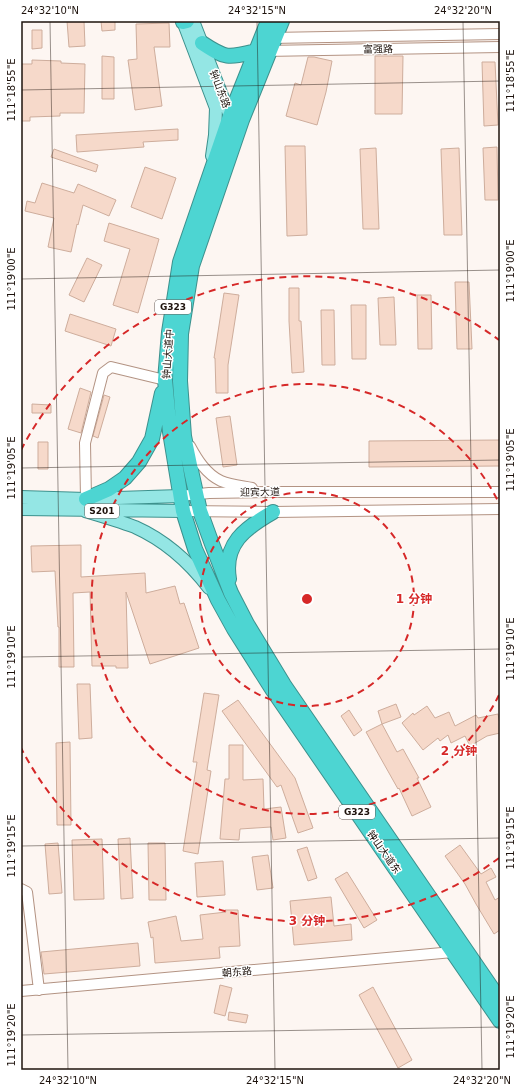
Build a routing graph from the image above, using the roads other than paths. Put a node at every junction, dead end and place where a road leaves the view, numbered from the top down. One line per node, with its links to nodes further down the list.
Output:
1 (187, 21): 5 (main road, 钟山东路); 9 (main road, 钟山东路)
2 (268, 21): 6 (highway, 钟山大道中 / G323)
3 (282, 21): 6 (highway, 钟山大道中 / G323)
4 (500, 34): 6 (street, 富强路)
5 (202, 43): 6 (highway); 8 (main road, 钟山东路)
6 (265, 44): 7 (street, 富强路); 8 (highway, 钟山大道中 / G323); 9 (highway, 钟山大道中 / G323)
7 (500, 47)
8 (230, 116): 9 (highway, 钟山大道中 / G323)
9 (214, 182): 10 (highway, 钟山大道中 / G323); 11 (highway, 钟山大道中 / G323)
10 (165, 380): 15 (highway, 钟山大道中 / G323); 17 (highway); 17 (street)
11 (184, 436): 12 (street); 14 (highway, 钟山大道中 / G323)
12 (266, 492): 13 (street, 迎宾大道); 14 (street, 迎宾大道)
13 (500, 492)
14 (197, 494): 15 (street, 迎宾大道); 21 (highway, 钟山大道中 / G323)
15 (180, 496): 17 (main road, 迎宾大道 / S201); 20 (highway, 钟山大道中 / G323)
16 (21, 497): 17 (main road, 迎宾大道 / S201)
17 (85, 505): 18 (main road, 迎宾大道 / S201); 20 (main road, 迎宾大道 / S201); 24 (main road)
18 (21, 509)
19 (500, 509): 22 (street, 迎宾大道)
20 (183, 511): 21 (street, 迎宾大道); 24 (highway, 钟山大道中 / G323)
21 (200, 511): 22 (street, 迎宾大道); 23 (highway, 钟山大道中 / G323)
22 (272, 512): 23 (highway)
23 (231, 593): 29 (highway, 钟山大道东 / G323)
24 (218, 600): 26 (highway, 钟山大道东 / G323)
25 (21, 889): 27 (street)
26 (453, 952): 27 (street, 朝东路); 30 (highway, 钟山大道东 / G323)
27 (39, 990): 28 (street, 朝东路)
28 (21, 992)
29 (500, 1000)
30 (500, 1021)

